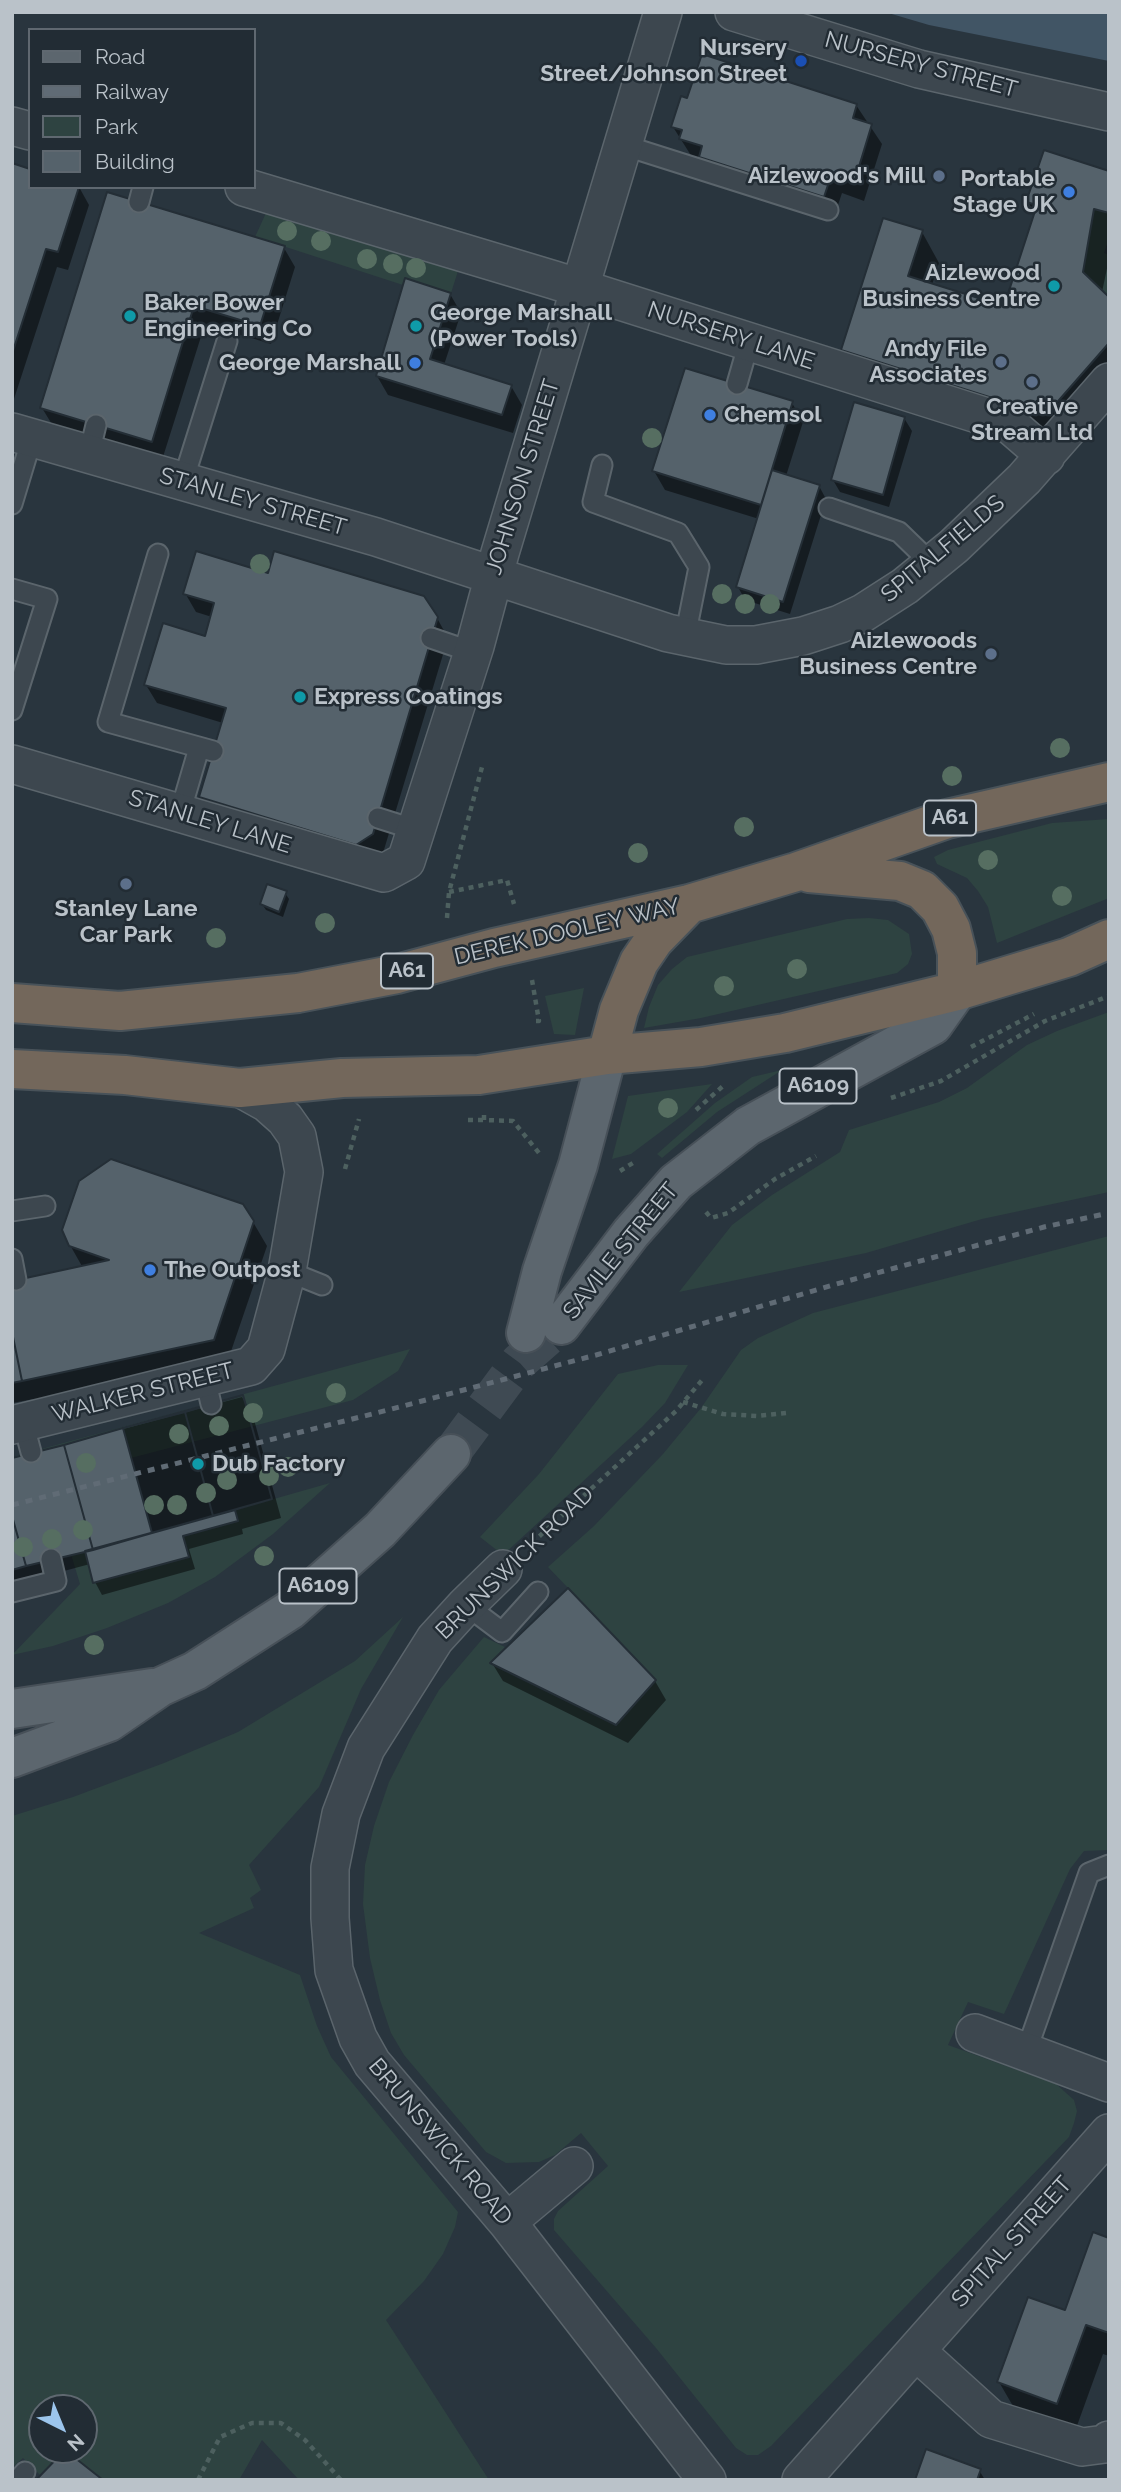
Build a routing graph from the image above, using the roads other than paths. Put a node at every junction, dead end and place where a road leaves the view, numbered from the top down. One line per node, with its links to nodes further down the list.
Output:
1 (663, 12): 4 (street, JOHNSON STREET)
2 (734, 12): 3 (street, NURSERY STREET)
3 (1109, 112)
4 (623, 145): 6 (lane); 7 (street, JOHNSON STREET)
5 (251, 189): 7 (street, NURSERY LANE)
6 (828, 210)
7 (580, 288): 9 (street, NURSERY LANE); 20 (street, JOHNSON STREET)
8 (226, 341): 15 (lane)
9 (750, 342): 11 (lane); 13 (street, NURSERY LANE)
10 (1109, 382): 13 (street, SPITALFIELDS)
11 (737, 384)
12 (22, 435): 15 (street, STANLEY STREET); 16 (lane)
13 (1046, 456): 19 (street, SPITALFIELDS)
14 (602, 466): 22 (lane)
15 (183, 481): 20 (street, STANLEY STREET)
16 (12, 504)
17 (828, 508): 19 (lane)
18 (158, 554): 28 (lane)
19 (932, 564): 22 (street, SPITALFIELDS)
20 (493, 577): 22 (street, SPITALFIELDS); 24 (street, JOHNSON STREET)
21 (12, 589): 25 (lane)
22 (685, 637)
23 (432, 638): 24 (lane)
24 (472, 652): 30 (street, JOHNSON STREET)
25 (12, 709)
26 (12, 764): 28 (street, STANLEY LANE)
27 (1109, 782): 31 (highway, DEREK DOOLEY WAY / A61)
28 (180, 813): 30 (street, STANLEY LANE)
29 (378, 818): 30 (lane)
30 (411, 846)
31 (796, 872): 32 (highway, DEREK DOOLEY WAY / A61); 34 (highway)
32 (689, 904): 35 (highway, DEREK DOOLEY WAY / A61); 36 (highway)
33 (1109, 939): 34 (highway)
34 (957, 991): 36 (highway); 36 (main road, SAVILE STREET / A6109)
35 (12, 1003)
36 (607, 1055): 38 (highway)
37 (12, 1069): 38 (highway)
38 (240, 1088): 42 (street, WALKER STREET)
39 (45, 1206): 40 (lane)
40 (12, 1211)
41 (12, 1259): 43 (lane)
42 (287, 1271): 44 (lane); 45 (street, WALKER STREET)
43 (16, 1280)
44 (322, 1285)
45 (22, 1433)
46 (450, 1454): 52 (main road, A6109)
47 (51, 1559): 49 (lane)
48 (503, 1569): 51 (street, BRUNSWICK ROAD)
49 (12, 1592)
50 (538, 1592): 51 (lane)
51 (466, 1605): 61 (street, BRUNSWICK ROAD)
52 (160, 1686): 53 (main road, A6109); 54 (main road, A6109)
53 (12, 1709)
54 (12, 1758)
55 (1109, 1865): 57 (lane)
56 (975, 2033): 57 (street)
57 (1026, 2052): 58 (street)
58 (1109, 2083)
59 (1109, 2133): 62 (street, SPITAL STREET)
60 (574, 2166): 61 (street)
61 (507, 2222): 64 (street, BRUNSWICK ROAD)
62 (916, 2351): 63 (street); 65 (street, SPITAL STREET)
63 (1109, 2440)
64 (707, 2480)
65 (801, 2480)

